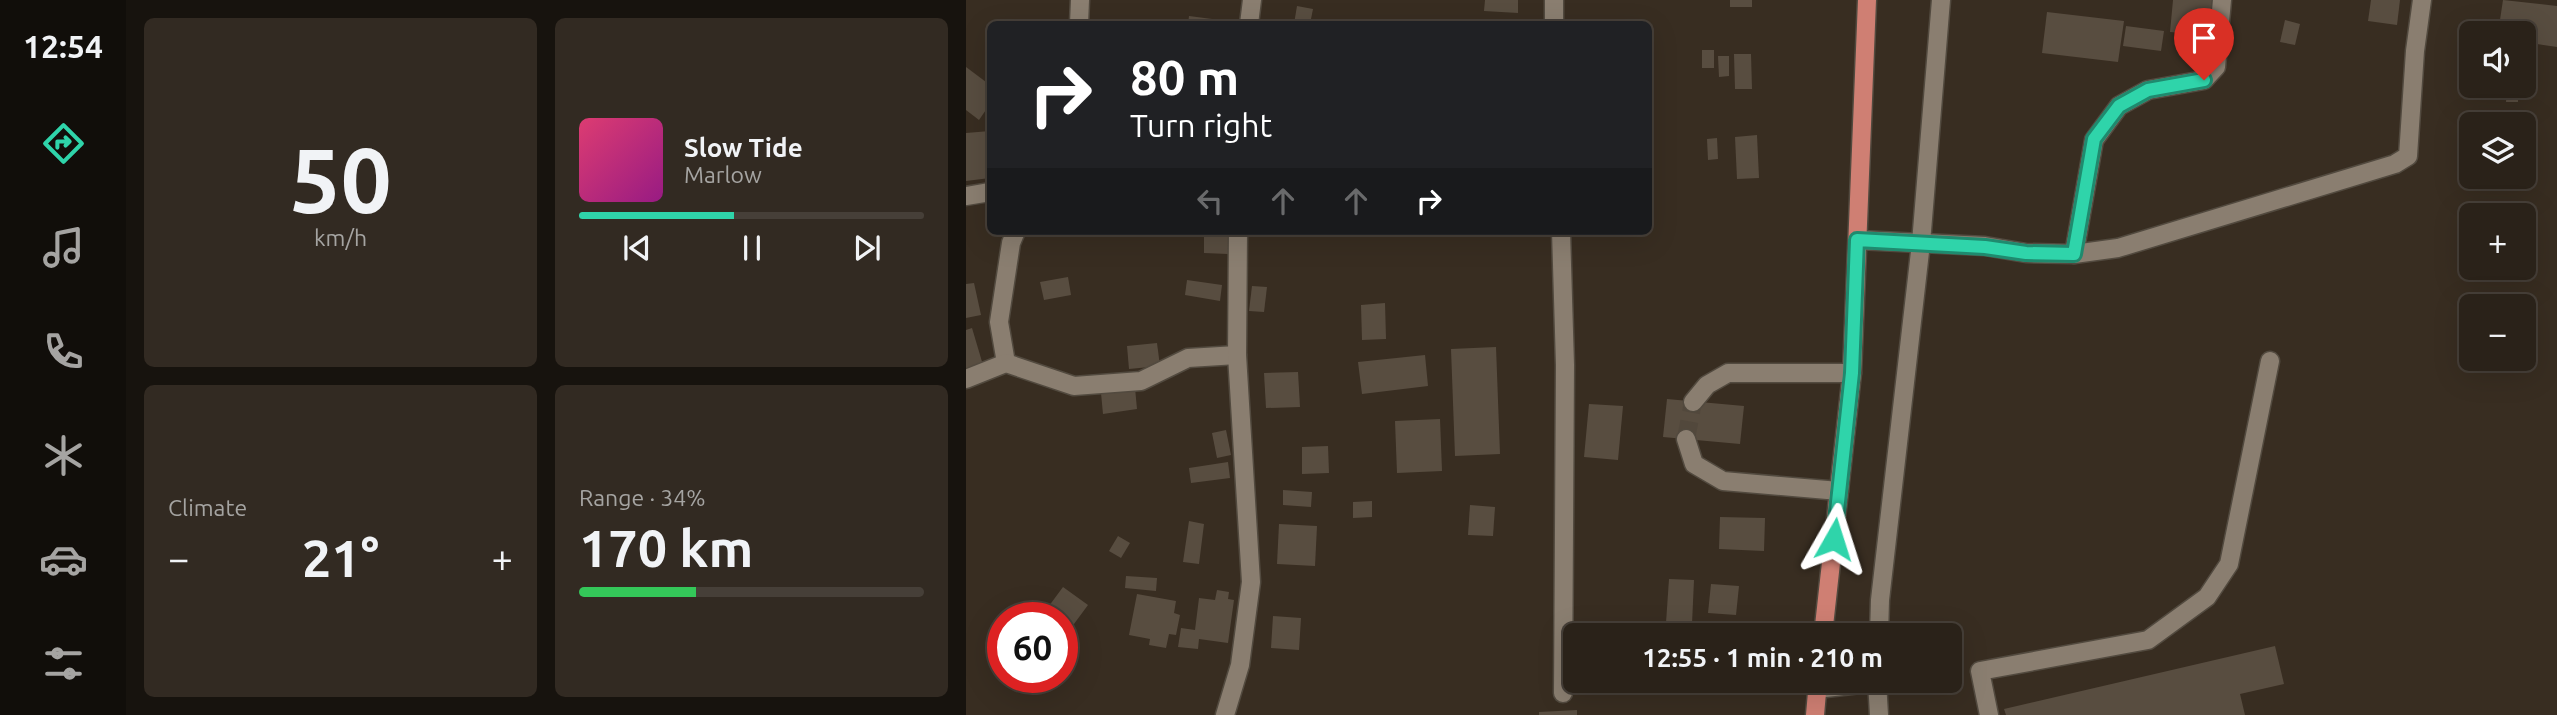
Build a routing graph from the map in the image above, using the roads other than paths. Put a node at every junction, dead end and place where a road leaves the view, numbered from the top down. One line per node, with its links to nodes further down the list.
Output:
1 (1080, 0): 8 (street)
2 (1252, 0): 9 (street)
3 (1554, 0): 10 (street)
4 (1867, 0): 16 (main road)
5 (1941, 0): 17 (street)
6 (2222, 0): 18 (street)
7 (2422, 0): 18 (street)
8 (1079, 21)
9 (1249, 21)
10 (1554, 21)
11 (987, 192): 12 (street)
12 (966, 196)
13 (1015, 235): 21 (street)
14 (1238, 235): 19 (street)
15 (1560, 235): 31 (street)
16 (1857, 240): 17 (street); 22 (main road)
17 (1921, 243): 18 (street); 28 (street)
18 (2074, 254)
19 (1237, 355): 21 (street); 32 (street)
20 (2270, 361): 35 (street)
21 (1006, 363): 23 (street)
22 (1852, 373): 24 (street); 26 (main road)
23 (966, 379)
24 (1693, 402)
25 (1686, 439): 26 (street)
26 (1839, 491): 27 (main road)
27 (1824, 623)
28 (1879, 623)
29 (1816, 693): 33 (main road)
30 (1878, 693): 34 (street)
31 (1563, 694)
32 (1225, 715)
33 (1815, 715)
34 (1879, 715)
35 (1989, 715)

